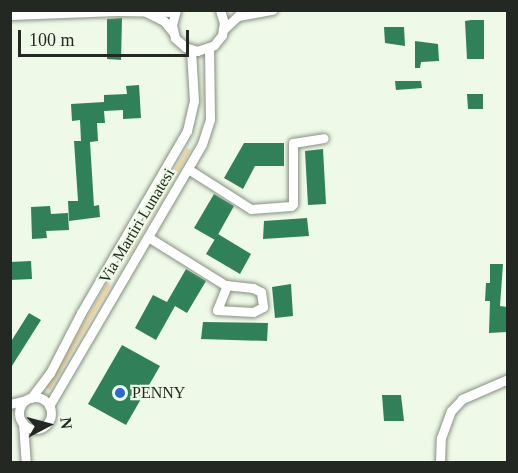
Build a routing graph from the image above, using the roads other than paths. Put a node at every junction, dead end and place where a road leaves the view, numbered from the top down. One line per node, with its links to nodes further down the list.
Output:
1 (272, 10): 6 (street)
2 (144, 11): 3 (street); 5 (street); 7 (street)
3 (176, 11): 7 (street)
4 (222, 11): 6 (street)
5 (10, 15)
6 (224, 29): 8 (street)
7 (173, 32): 9 (street)
8 (209, 48): 9 (street); 12 (street, Via Martiri Lunatesi)
9 (191, 50): 10 (street, Via Martiri Lunatesi)
10 (187, 131): 12 (street); 17 (street, Via Martiri Lunatesi)
11 (324, 138): 13 (street)
12 (204, 140): 13 (street, Via Martiri Lunatesi)
13 (188, 170): 14 (street, Via Martiri Lunatesi)
14 (148, 237): 15 (street); 19 (street, Via Martiri Lunatesi)
15 (227, 285): 15 (street)
16 (507, 380): 24 (street)
17 (28, 399): 18 (street); 19 (street); 21 (street, Via Martiri Lunatesi)
18 (10, 404)
19 (49, 406): 22 (street, Via Martiri Lunatesi)
20 (10, 412): 21 (street)
21 (21, 421): 22 (street); 23 (street, Via Martiri Lunatesi)
22 (41, 428): 23 (street, Via Martiri Lunatesi)
23 (26, 461)
24 (440, 462)

